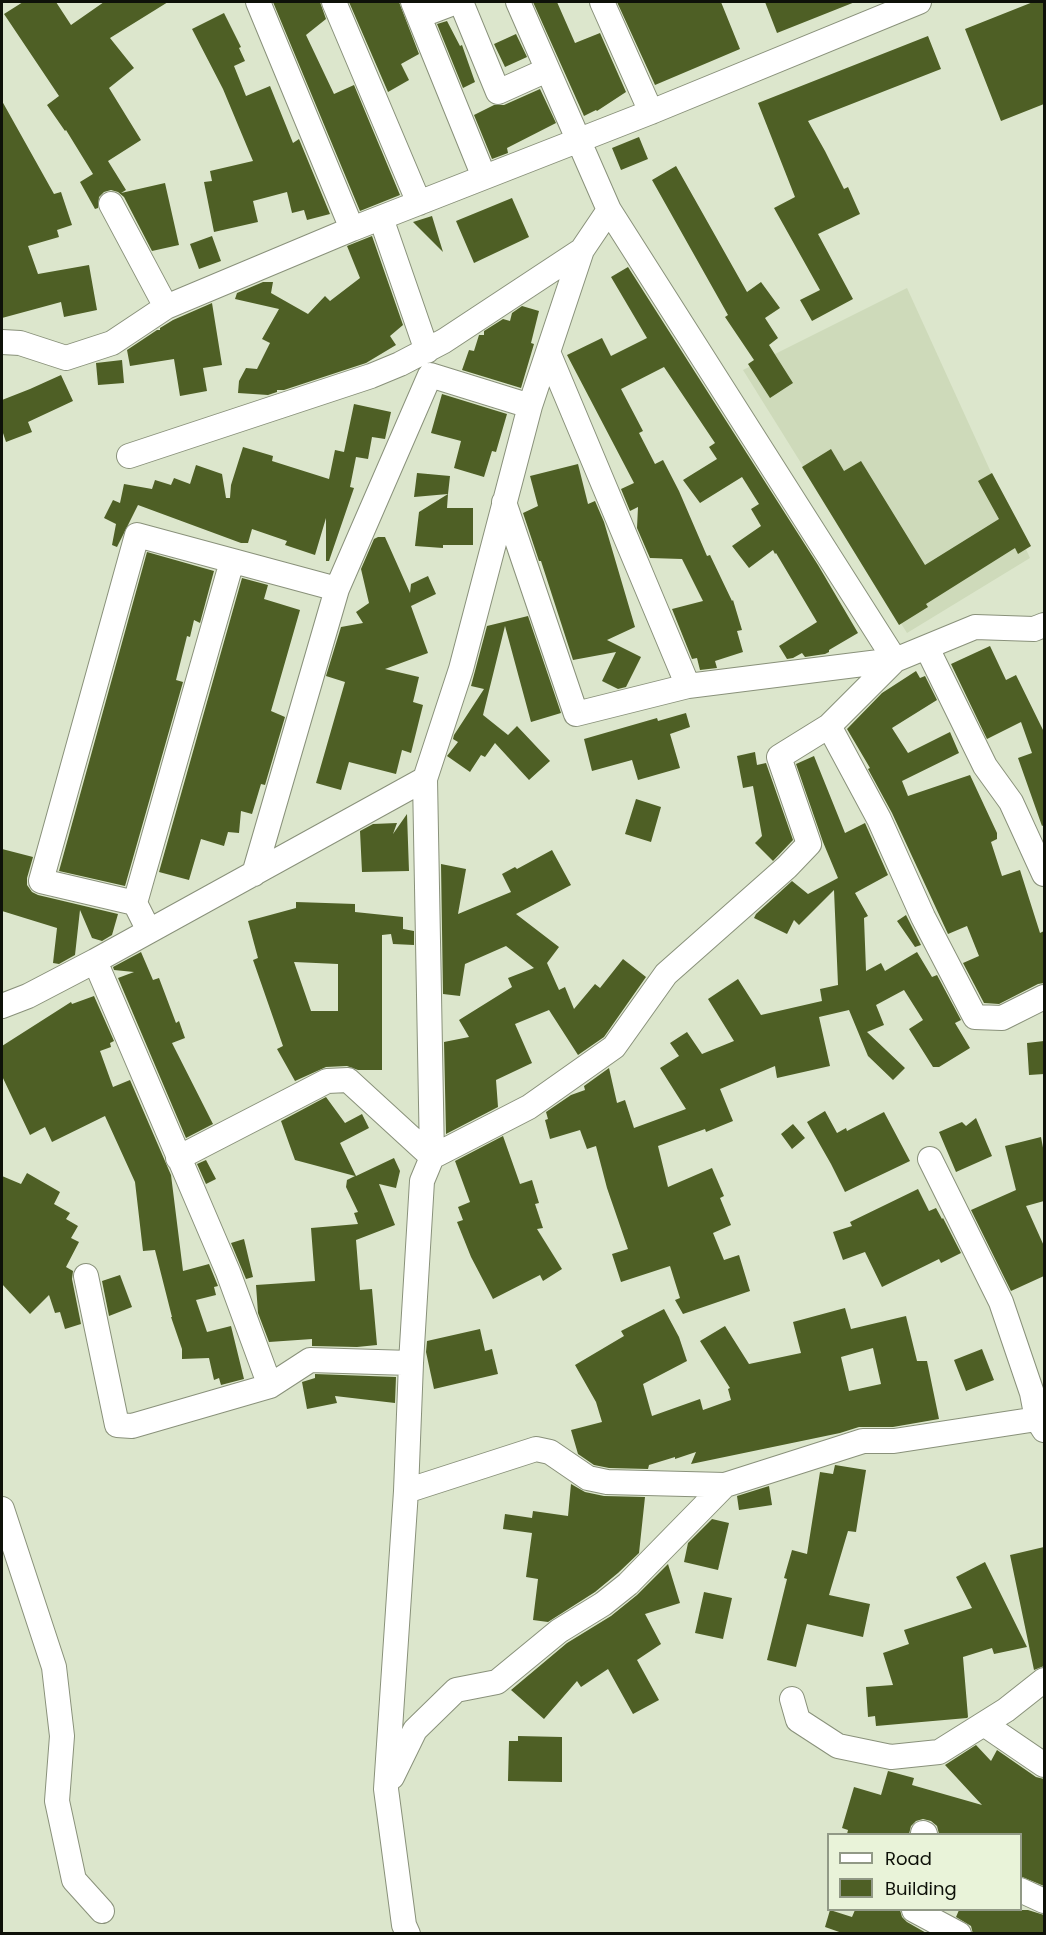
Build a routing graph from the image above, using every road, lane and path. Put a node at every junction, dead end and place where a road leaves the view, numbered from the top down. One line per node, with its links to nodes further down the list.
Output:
1 (258, 2): 17 (street)
2 (334, 2): 13 (street)
3 (456, 2): 8 (street)
4 (461, 2): 9 (street)
5 (518, 2): 9 (street)
6 (602, 2): 10 (street)
7 (919, 2): 10 (street)
8 (416, 9): 12 (street)
9 (547, 70): 11 (street)
10 (651, 112): 11 (street)
11 (579, 140): 12 (street); 15 (street)
12 (484, 177): 13 (street)
13 (419, 202): 16 (street)
14 (111, 204): 19 (street)
15 (609, 210): 18 (street); 30 (street)
16 (381, 218): 17 (street); 21 (street)
17 (352, 229): 19 (street)
18 (582, 250): 21 (street); 22 (street)
19 (166, 307): 20 (street)
20 (2, 342)
21 (427, 351): 24 (street)
22 (548, 352): 23 (street); 31 (street)
23 (530, 406): 25 (street); 27 (street)
24 (129, 456)
25 (504, 502): 31 (street); 33 (street)
26 (232, 561): 27 (street); 36 (street); 36 (street)
27 (337, 589): 34 (street)
28 (1044, 625): 29 (street)
29 (927, 648): 30 (street); 35 (street)
30 (895, 660): 31 (street); 32 (street)
31 (688, 687)
32 (829, 726): 39 (street); 41 (street)
33 (425, 779): 34 (street); 41 (street)
34 (254, 874): 37 (street)
35 (1044, 874)
36 (135, 903): 37 (street)
37 (149, 931): 38 (street)
38 (95, 961): 40 (street); 42 (street)
39 (1044, 997)
40 (2, 1006)
41 (432, 1157): 42 (street); 45 (street)
42 (178, 1158): 46 (street)
43 (930, 1159): 47 (street)
44 (86, 1276): 46 (street)
45 (411, 1363): 46 (street); 49 (street)
46 (270, 1386)
47 (1041, 1425): 48 (street)
48 (725, 1485): 49 (street); 55 (street)
49 (406, 1491): 55 (street)
50 (2, 1509): 58 (street)
51 (1044, 1680): 53 (street)
52 (792, 1699): 53 (street)
53 (984, 1724): 54 (street)
54 (1044, 1765)
55 (386, 1789): 60 (street)
56 (1022, 1891): 57 (street)
57 (1044, 1901)
58 (102, 1911)
59 (916, 1911): 61 (street)
60 (408, 1934)
61 (959, 1934)

